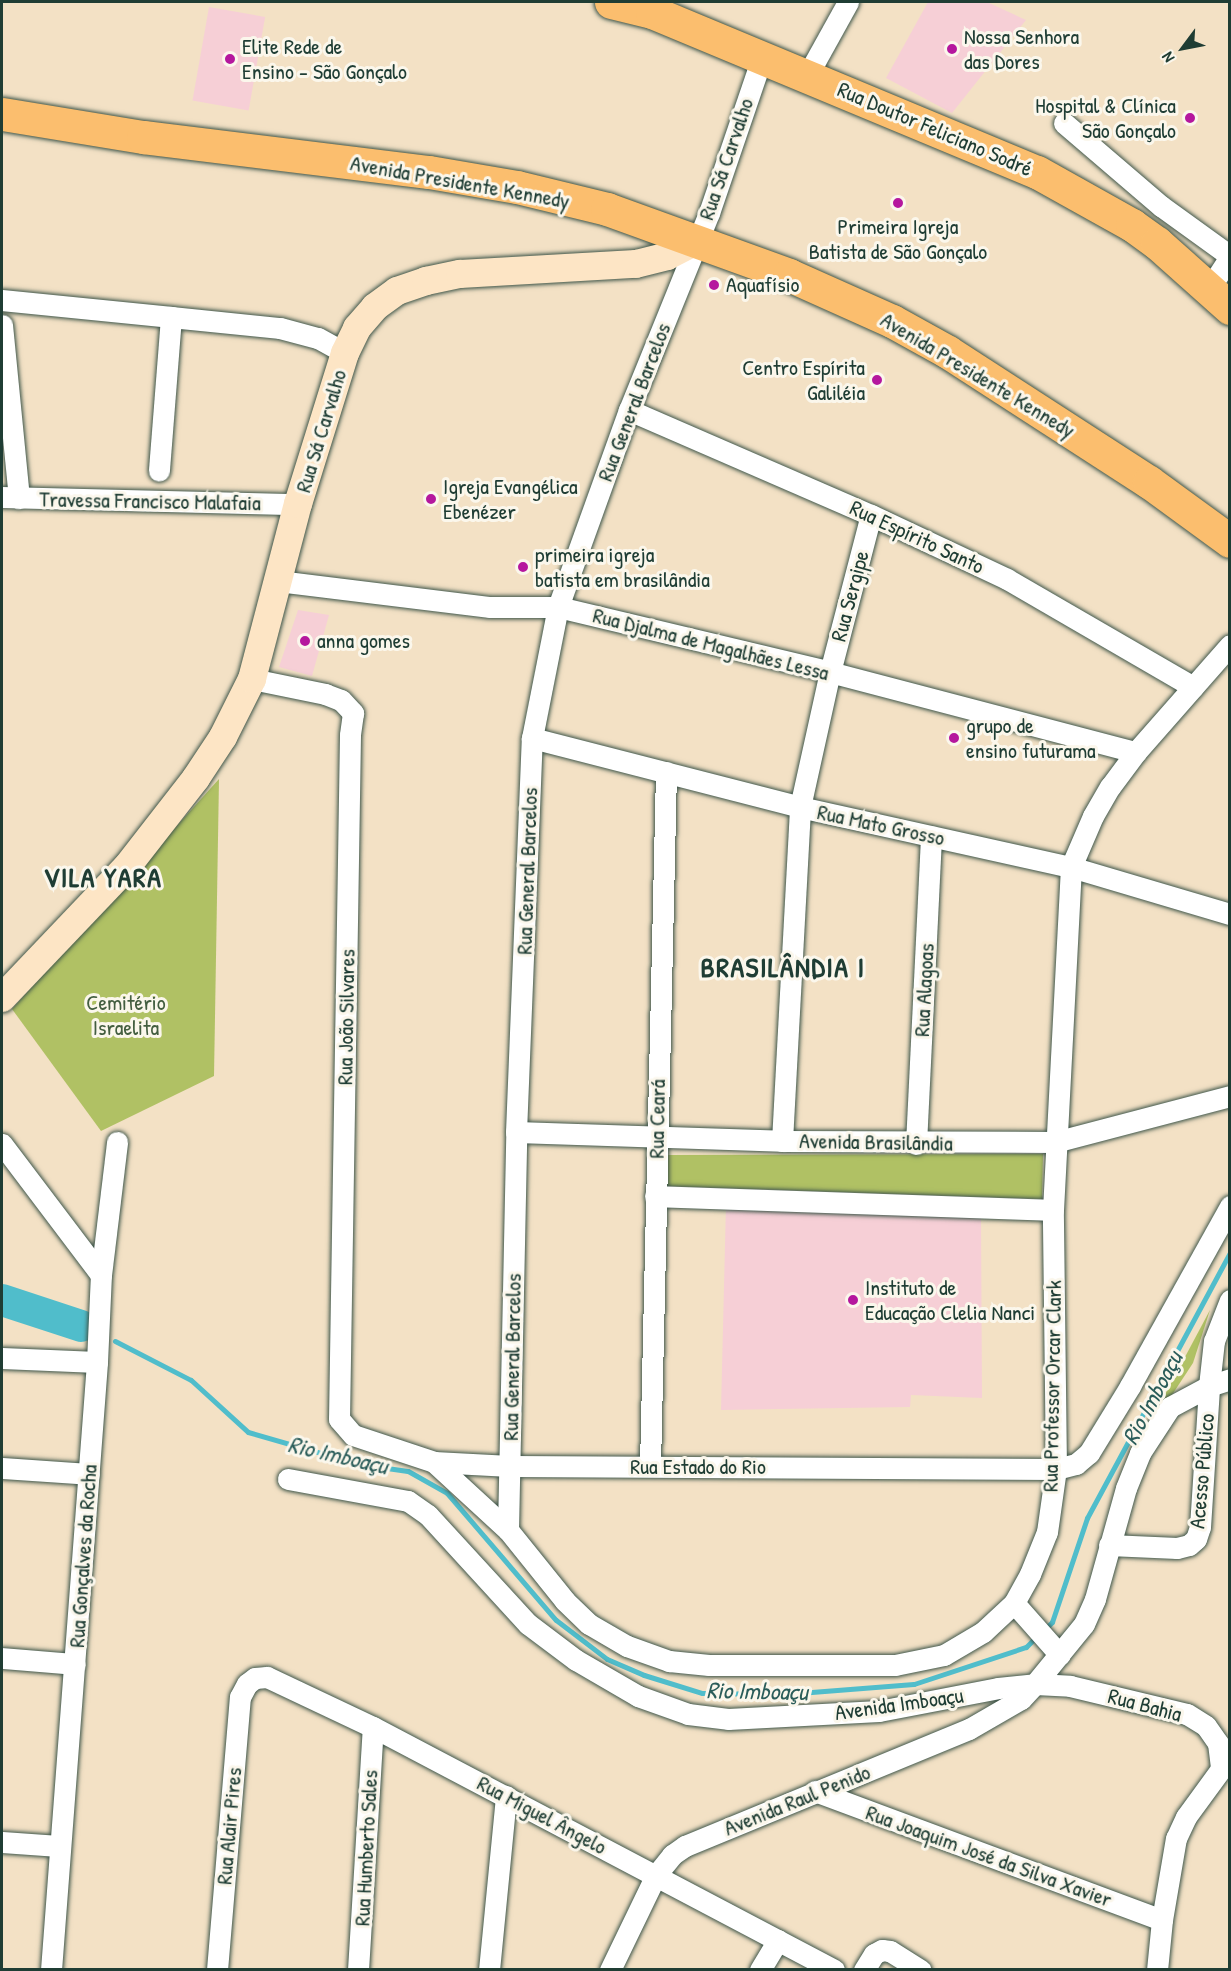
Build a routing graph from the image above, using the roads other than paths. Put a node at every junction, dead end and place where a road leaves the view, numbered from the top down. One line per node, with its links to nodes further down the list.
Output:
1 (611, 2): 3 (main road, Rua Doutor Feliciano Sodré)
2 (848, 2): 4 (street)
3 (762, 57): 4 (main road, Rua Doutor Feliciano Sodré); 7 (street, Rua Sá Carvalho)
4 (807, 76): 9 (main road, Rua Doutor Feliciano Sodré)
5 (2, 114): 7 (main road, Avenida Presidente Kennedy)
6 (1064, 123): 8 (street)
7 (697, 241): 13 (main road, Rua Sá Carvalho); 14 (street, Rua General Barcelos); 19 (main road, Avenida Presidente Kennedy)
8 (1230, 256): 9 (street)
9 (1219, 298)
10 (2, 300): 11 (street)
11 (171, 317): 13 (street); 15 (street)
12 (2, 325): 16 (street)
13 (345, 353): 17 (main road, Rua Sá Carvalho)
14 (629, 410): 18 (street, Rua Espírito Santo); 21 (street, Rua General Barcelos)
15 (159, 471)
16 (10, 497): 17 (street, Travessa Francisco Malafaia)
17 (298, 504): 20 (main road, Rua Sá Carvalho)
18 (871, 515): 23 (street, Rua Sergipe); 25 (street, Rua Espírito Santo)
19 (1230, 541)
20 (278, 581): 21 (street, Rua Djalma de Magalhães Lessa); 24 (main road, Rua Sá Carvalho)
21 (558, 607): 23 (street, Rua Djalma de Magalhães Lessa); 26 (street, Rua General Barcelos)
22 (1230, 645): 25 (street, Rua Professor Orcar Clark)
23 (830, 672): 27 (street, Rua Djalma de Magalhães Lessa); 29 (street, Rua Sergipe)
24 (252, 679): 33 (main road, Rua Sá Carvalho); 51 (street, Rua João Silvares)
25 (1193, 687): 27 (street, Rua Professor Orcar Clark)
26 (532, 738): 28 (street, Rua Mato Grosso); 35 (street, Rua General Barcelos)
27 (1136, 752): 31 (street, Rua Professor Orcar Clark)
28 (666, 771): 29 (street, Rua Mato Grosso); 36 (street, Rua Ceará)
29 (800, 807): 30 (street, Rua Mato Grosso); 37 (street, Rua Sergipe)
30 (931, 836): 31 (street, Rua Mato Grosso); 41 (street, Rua Alagoas)
31 (1071, 867): 32 (street, Rua Mato Grosso); 39 (street, Rua Professor Orcar Clark)
32 (1230, 914)
33 (2, 998)
34 (1230, 1096): 39 (street, Avenida Brasilândia)
35 (516, 1132): 36 (street, Avenida Brasilândia); 53 (street, Rua General Barcelos)
36 (656, 1137): 37 (street, Avenida Brasilândia); 42 (street, Rua Ceará)
37 (782, 1141): 41 (street, Avenida Brasilândia)
38 (117, 1142): 45 (street, Rua Gonçalves da Rocha)
39 (1054, 1142): 41 (street, Avenida Brasilândia); 44 (street, Rua Professor Orcar Clark)
40 (2, 1144): 45 (street)
41 (916, 1144)
42 (655, 1196): 44 (street); 54 (street, Rua Ceará)
43 (1230, 1206): 56 (street)
44 (1053, 1210): 56 (street, Rua Professor Orcar Clark)
45 (101, 1275): 48 (street, Rua Gonçalves da Rocha)
46 (1230, 1300): 50 (street)
47 (2, 1358): 48 (street)
48 (97, 1362): 57 (street, Rua Gonçalves da Rocha)
49 (1230, 1379): 50 (street)
50 (1209, 1386): 60 (street); 60 (street, Acesso Público)
51 (346, 1429): 52 (street, Rua Estado do Rio)
52 (434, 1462): 53 (street, Rua Estado do Rio); 59 (street, Rua Professor Orcar Clark)
53 (510, 1466): 54 (street, Rua Estado do Rio); 59 (street, Rua General Barcelos)
54 (650, 1466): 56 (street, Rua Estado do Rio)
55 (2, 1468): 57 (street)
56 (1056, 1469): 61 (street, Rua Professor Orcar Clark)
57 (89, 1474): 64 (street, Rua Gonçalves da Rocha)
58 (288, 1479): 66 (street, Avenida Imboaçu)
59 (508, 1530): 61 (street, Rua Professor Orcar Clark)
60 (1109, 1545): 62 (street)
61 (1020, 1609): 62 (street)
62 (1054, 1648): 66 (street)
63 (2, 1658): 64 (street)
64 (75, 1664): 72 (street, Rua Gonçalves da Rocha)
65 (247, 1684): 67 (street, Rua Miguel Ângelo); 77 (street, Rua Alair Pires)
66 (1035, 1684): 68 (street, Rua Bahia); 69 (street, Avenida Raul Penido)
67 (373, 1727): 70 (street, Rua Miguel Ângelo); 78 (street, Rua Humberto Sales)
68 (1225, 1768): 74 (street, Rua Bahia)
69 (815, 1791): 73 (street, Avenida Raul Penido); 74 (street, Rua Joaquim José da Silva Xavier)
70 (506, 1796): 73 (street, Rua Miguel Ângelo); 79 (street)
71 (2, 1842): 72 (street)
72 (58, 1846): 76 (street, Rua Gonçalves da Rocha)
73 (656, 1875): 75 (street, Rua Miguel Ângelo); 80 (street, Avenida Raul Penido)
74 (1162, 1920): 85 (street, Rua Bahia)
75 (778, 1940): 81 (street); 82 (street, Rua Miguel Ângelo)
76 (51, 1970)
77 (217, 1970)
78 (358, 1970)
79 (489, 1970)
80 (610, 1970)
81 (760, 1970)
82 (834, 1970)
83 (864, 1970): 84 (street)
84 (921, 1970)
85 (1157, 1970)

